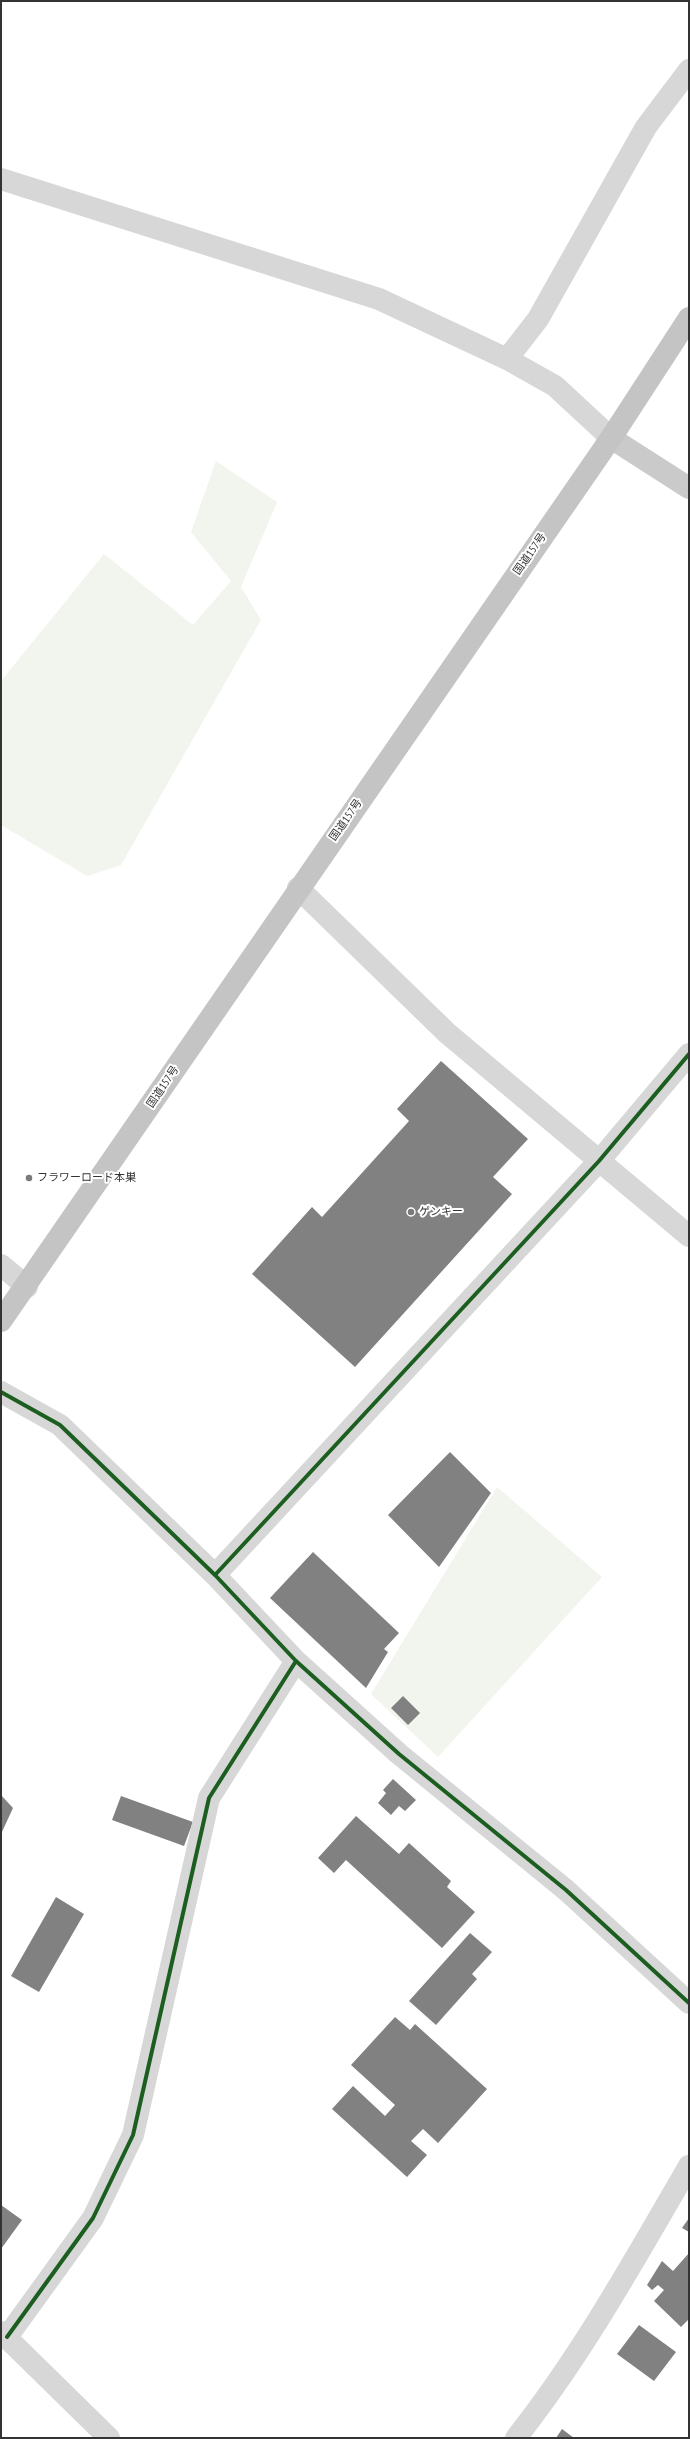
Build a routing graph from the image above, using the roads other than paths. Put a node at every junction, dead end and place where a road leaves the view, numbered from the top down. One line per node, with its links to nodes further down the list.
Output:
1 (689, 70): 4 (street)
2 (1, 179): 4 (street)
3 (689, 318): 5 (highway, 国道157号)
4 (507, 359): 5 (street)
5 (611, 438): 6 (main road); 7 (highway, 国道157号)
6 (689, 488)
7 (298, 888): 9 (street); 12 (highway, 国道157号)
8 (689, 1054): 9 (street)
9 (600, 1161): 10 (street); 15 (street)
10 (689, 1236)
11 (1, 1265): 12 (street)
12 (27, 1286): 13 (highway, 国道157号)
13 (1, 1321)
14 (1, 1392): 15 (street)
15 (215, 1575): 16 (street)
16 (296, 1661): 17 (street); 19 (street)
17 (689, 2003)
18 (689, 2166): 21 (street)
19 (4, 2334): 20 (street)
20 (109, 2438)
21 (516, 2438)

